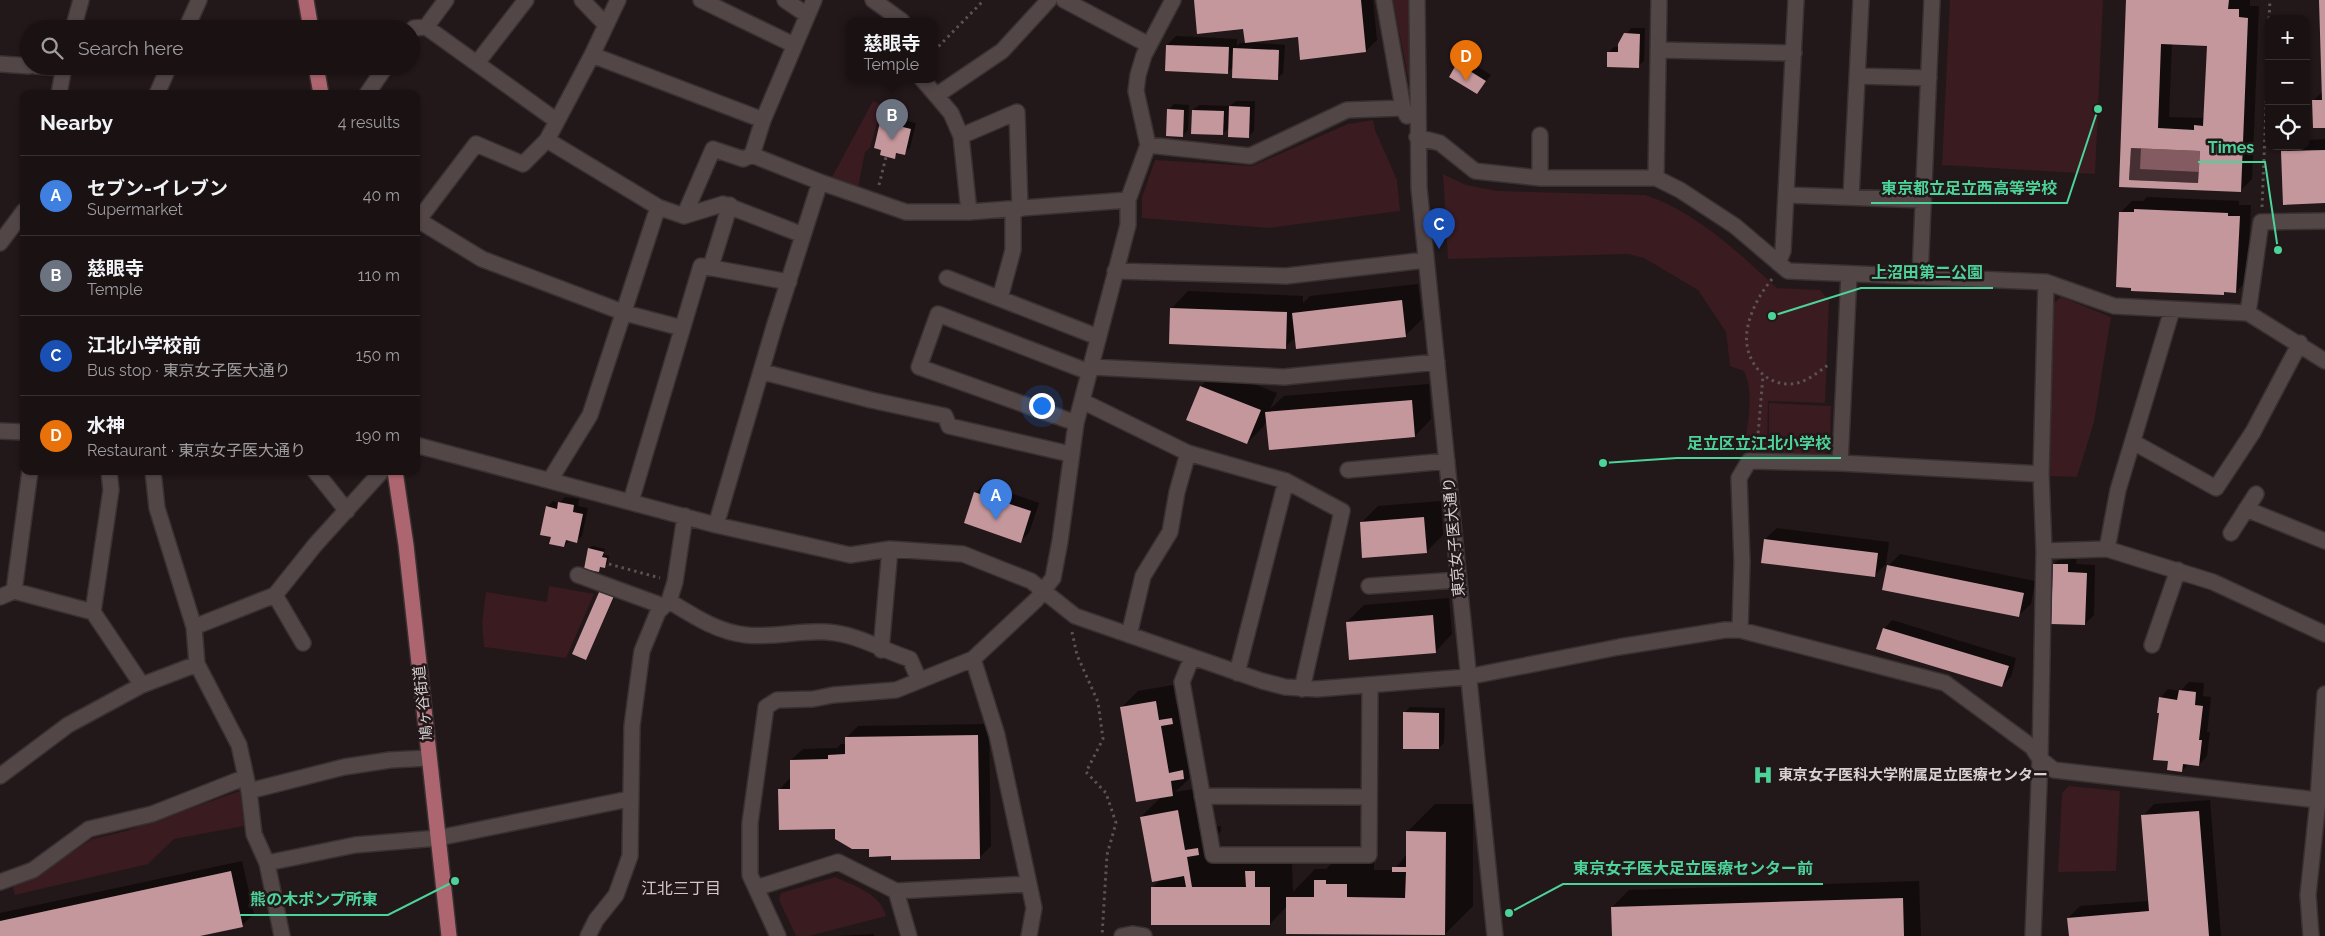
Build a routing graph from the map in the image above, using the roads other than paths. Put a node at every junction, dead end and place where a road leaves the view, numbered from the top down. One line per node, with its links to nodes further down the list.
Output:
1 (81, 0): 23 (street)
2 (199, 0): 24 (street)
3 (306, 0): 25 (main road)
4 (446, 0): 27 (street)
5 (526, 0): 34 (street)
6 (582, 0): 26 (street)
7 (618, 0): 26 (street)
8 (701, 0): 29 (street)
9 (785, 0): 21 (street)
10 (814, 0): 21 (street)
11 (873, 0): 22 (street)
12 (1049, 0): 48 (street)
13 (1064, 0): 30 (street)
14 (1172, 0): 30 (street)
15 (1384, 0): 49 (street, 東京女子医大通り)
16 (1417, 0): 54 (street, 東京女子医大通り)
17 (1659, 0): 31 (street)
18 (1796, 0): 32 (street)
19 (1861, 0): 41 (street)
20 (1932, 0): 42 (street)
21 (807, 15): 29 (street)
22 (898, 18)
23 (75, 20)
24 (190, 20)
25 (309, 20)
26 (606, 25): 33 (street)
27 (420, 28)
28 (420, 30): 34 (street)
29 (794, 44): 50 (street)
30 (1149, 46): 56 (street)
31 (1658, 50): 32 (street); 59 (street)
32 (1794, 53): 61 (street)
33 (592, 55): 50 (street); 51 (street)
34 (477, 63): 51 (street)
35 (0, 64): 36 (street)
36 (20, 65)
37 (63, 75): 44 (street)
38 (165, 75): 45 (street)
39 (318, 75): 46 (main road)
40 (380, 75): 47 (street)
41 (1857, 76): 42 (street); 62 (street)
42 (1928, 78): 64 (street)
43 (926, 83): 48 (street)
44 (60, 90)
45 (159, 90)
46 (320, 90)
47 (370, 90)
48 (937, 95): 53 (street)
49 (1403, 108): 54 (street, 東京女子医大通り); 56 (street)
50 (764, 120): 57 (street)
51 (557, 121): 55 (street)
52 (1540, 135): 58 (street)
53 (961, 136): 67 (street); 68 (street)
54 (1417, 137): 58 (street); 76 (street, 東京女子医大通り)
55 (546, 140): 66 (street); 71 (street)
56 (1148, 145): 63 (street)
57 (752, 155): 60 (street); 70 (street)
58 (1540, 178): 59 (street)
59 (1656, 178): 77 (street)
60 (820, 182): 68 (street); 74 (street)
61 (1787, 195): 62 (street); 77 (street)
62 (1851, 197): 64 (street)
63 (1128, 200): 67 (street); 79 (street)
64 (1923, 200): 81 (street)
65 (730, 205): 70 (street); 74 (street); 78 (street)
66 (658, 207): 70 (street); 87 (street)
67 (1016, 209): 68 (street); 85 (street)
68 (969, 212)
69 (20, 216): 75 (street)
70 (684, 216)
71 (420, 218)
72 (2325, 221): 88 (street)
73 (420, 224): 87 (street)
74 (803, 234): 83 (street)
75 (0, 244)
76 (1426, 260): 79 (street); 93 (street, 東京女子医大通り)
77 (1778, 263): 80 (street)
78 (711, 266): 83 (street); 89 (street)
79 (1115, 271): 90 (street)
80 (1849, 274): 81 (street); 105 (street)
81 (1920, 276): 84 (street)
82 (947, 278): 85 (street)
83 (789, 282): 95 (street)
84 (2046, 282): 86 (street); 107 (street)
85 (1000, 298): 90 (street)
86 (2172, 310): 88 (street); 100 (street)
87 (625, 313): 89 (street); 114 (street)
88 (2248, 313): 91 (street)
89 (682, 328): 117 (street)
90 (1098, 337): 94 (street)
91 (2300, 343): 92 (street); 100 (street)
92 (2325, 360)
93 (1437, 362): 94 (street); 104 (street, 東京女子医大通り)
94 (1090, 370): 96 (street); 97 (street)
95 (763, 372): 102 (street); 121 (street)
96 (1082, 401): 97 (street); 103 (street)
97 (1076, 423): 102 (street)
98 (0, 431): 99 (street)
99 (20, 432)
100 (2133, 442): 125 (street)
101 (420, 446): 114 (street)
102 (1070, 454): 131 (street)
103 (1188, 454): 115 (street); 139 (street)
104 (1446, 461): 106 (street); 129 (street, 東京女子医大通り)
105 (1840, 463): 107 (street); 137 (street)
106 (1348, 470)
107 (2041, 474): 126 (street)
108 (29, 475): 132 (street)
109 (109, 475): 135 (street)
110 (153, 475): 136 (street)
111 (318, 475): 119 (street)
112 (378, 475): 119 (street)
113 (395, 475): 153 (main road, 鳩ヶ谷街道)
114 (550, 480): 117 (street)
115 (1286, 481): 146 (street); 151 (street)
116 (2256, 494): 118 (street)
117 (631, 501): 120 (street)
118 (2246, 509): 122 (street); 123 (street)
119 (347, 510): 133 (street)
120 (685, 516): 121 (street); 134 (street)
121 (716, 525): 124 (street)
122 (2231, 533)
123 (2325, 541)
124 (890, 549): 131 (street); 142 (street)
125 (2107, 549): 126 (street); 127 (street)
126 (2044, 551): 154 (street)
127 (2178, 570): 138 (street); 141 (street)
128 (578, 575): 134 (street)
129 (1458, 580): 130 (street); 147 (street, 東京女子医大通り)
130 (1369, 586)
131 (1045, 590): 139 (street); 144 (street)
132 (7, 594): 135 (street)
133 (275, 594): 136 (street); 140 (street)
134 (666, 604): 142 (street); 159 (street)
135 (94, 612): 149 (street)
136 (194, 627): 145 (street)
137 (1740, 630): 147 (street); 154 (street)
138 (2325, 634)
139 (1129, 635): 143 (street)
140 (303, 643)
141 (2152, 645)
142 (881, 650): 148 (street)
143 (1192, 657): 146 (street); 157 (street)
144 (973, 658): 148 (street); 164 (street)
145 (197, 664): 149 (street); 156 (street)
146 (1237, 673): 151 (street)
147 (1467, 677): 150 (street); 175 (street, 東京女子医大通り)
148 (919, 680): 165 (street)
149 (142, 685): 155 (street)
150 (1370, 685): 151 (street); 158 (street)
151 (1302, 689)
152 (2325, 694): 160 (street)
153 (429, 758): 156 (street); 161 (main road, 鳩ヶ谷街道)
154 (2040, 759): 160 (street); 176 (street)
155 (0, 776)
156 (247, 784): 162 (street); 163 (street)
157 (1202, 796): 158 (street); 158 (street)
158 (1369, 796)
159 (629, 799): 161 (street); 169 (street)
160 (2318, 800): 177 (street)
161 (438, 838): 162 (street); 168 (main road, 鳩ヶ谷街道)
162 (268, 863): 167 (street)
163 (0, 882)
164 (1029, 884): 166 (street); 172 (street)
165 (756, 888): 166 (street); 170 (street)
166 (896, 891): 171 (street)
167 (282, 936)
168 (449, 936)
169 (588, 936)
170 (778, 936)
171 (909, 936)
172 (1029, 936)
173 (1122, 936): 174 (street)
174 (1144, 936)
175 (1495, 936)
176 (2033, 936)
177 (2310, 936)

